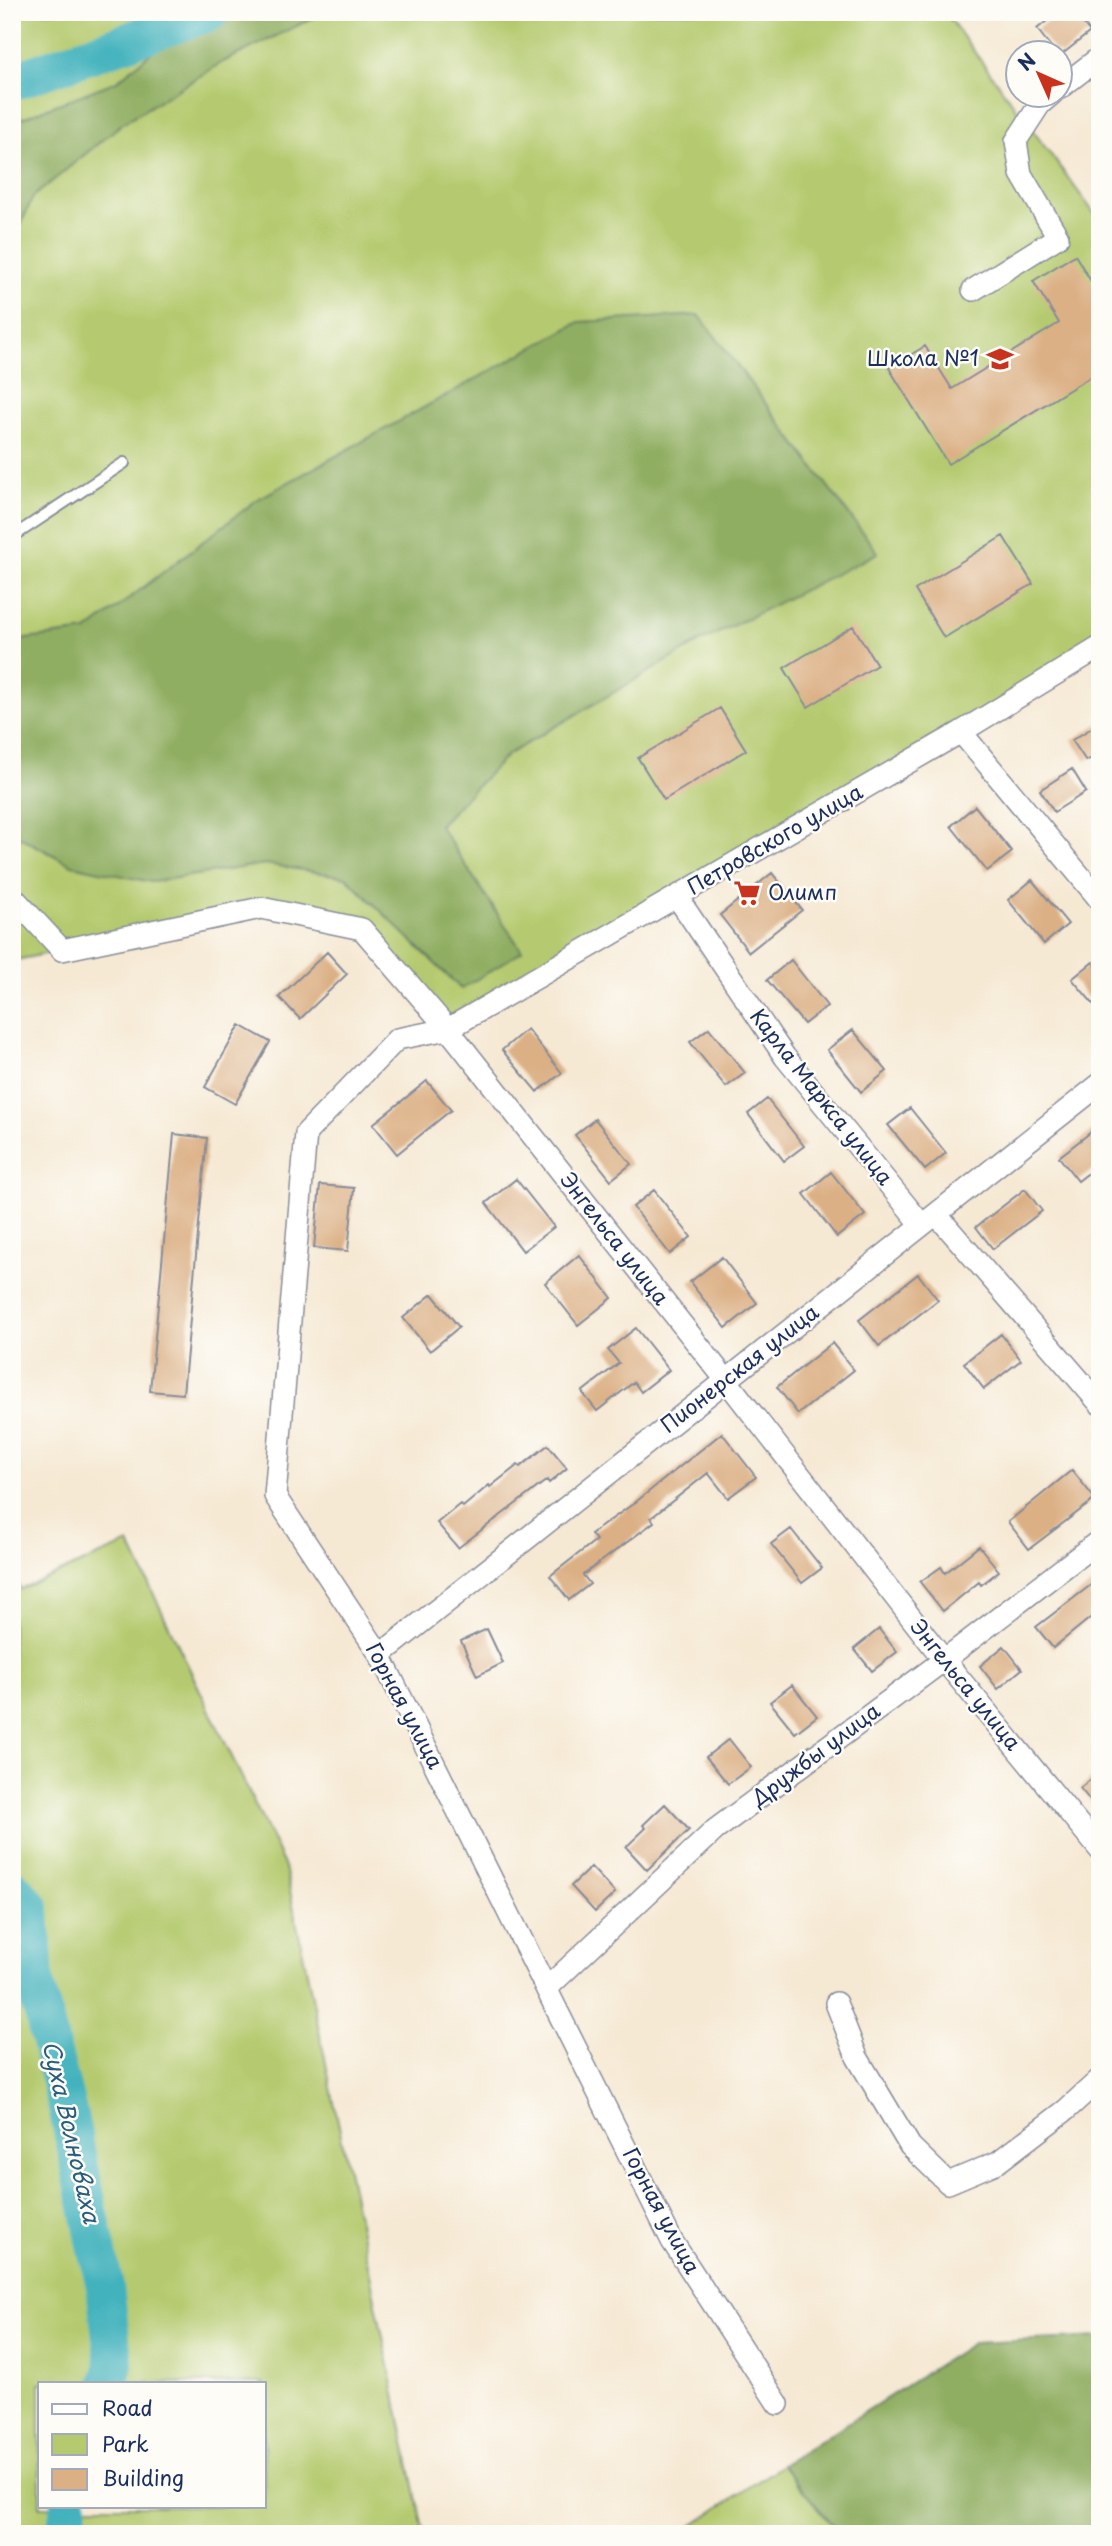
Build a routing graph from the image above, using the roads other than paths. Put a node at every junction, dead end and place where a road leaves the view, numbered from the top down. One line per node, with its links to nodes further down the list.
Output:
1 (1100, 57): 2 (street)
2 (1074, 77)
3 (1037, 108): 4 (street)
4 (972, 290)
5 (124, 463): 6 (lane)
6 (12, 537)
7 (1100, 647): 8 (street, Петровского улица)
8 (961, 732): 10 (street, Петровского улица); 11 (street)
9 (12, 896): 12 (street, Энгельса улица)
10 (677, 897): 12 (street, Петровского улица); 14 (street, Карла Маркса улица)
11 (1100, 900)
12 (448, 1029): 15 (street, Энгельса улица); 18 (street, Горная улица)
13 (1100, 1084): 14 (street, Пионерская улица)
14 (929, 1219): 15 (street, Пионерская улица); 16 (street, Карла Маркса улица)
15 (726, 1380): 18 (street, Пионерская улица); 19 (street, Энгельса улица)
16 (1100, 1404)
17 (1100, 1540): 19 (street, Дружбы улица)
18 (380, 1655): 21 (street, Горная улица)
19 (944, 1660): 20 (street, Энгельса улица); 21 (street, Дружбы улица)
20 (1100, 1850)
21 (547, 1988): 24 (street, Горная улица)
22 (836, 2003): 23 (street)
23 (1100, 2079)
24 (779, 2404)

